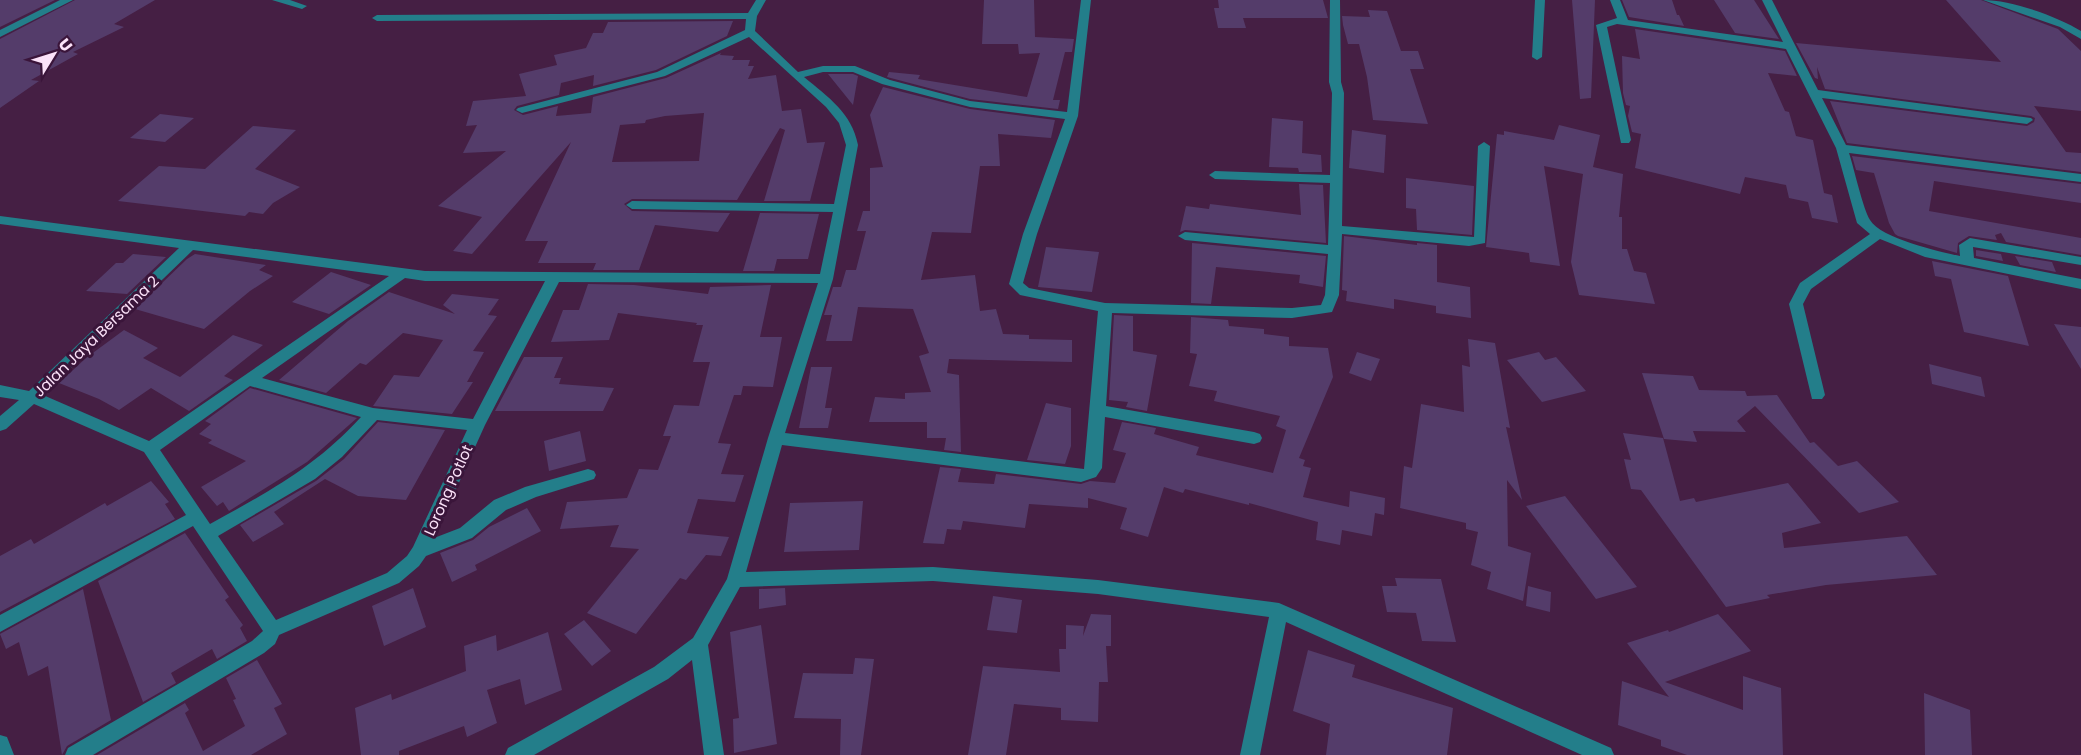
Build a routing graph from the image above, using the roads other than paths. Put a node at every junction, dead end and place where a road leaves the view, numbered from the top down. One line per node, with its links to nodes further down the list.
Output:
1 (68, 0): 16 (street)
2 (277, 0): 10 (street)
3 (761, 0): 11 (street)
4 (1086, 0): 22 (street)
5 (1335, 0): 29 (street)
6 (1540, 0): 18 (street)
7 (1614, 0): 13 (street)
8 (1767, 0): 17 (street)
9 (1988, 0): 15 (street)
10 (302, 6)
11 (752, 15): 12 (street); 14 (street)
12 (377, 18)
13 (1620, 22): 17 (street); 24 (street)
14 (750, 32): 19 (street); 21 (street)
15 (2079, 32)
16 (0, 33)
17 (1790, 46): 20 (street)
18 (1537, 57)
19 (796, 76): 22 (street); 31 (street)
20 (1813, 93): 23 (street); 26 (street)
21 (522, 110)
22 (1072, 117): 44 (street)
23 (2027, 120)
24 (1625, 140)
25 (1484, 146): 33 (street)
26 (1842, 148): 28 (street); 34 (street)
27 (1215, 175): 29 (street)
28 (2081, 178)
29 (1336, 179): 33 (street)
30 (632, 206): 31 (street)
31 (840, 208): 42 (street)
32 (0, 219): 36 (street)
33 (1335, 229): 37 (street)
34 (1879, 234): 39 (street); 47 (street)
35 (1185, 236): 37 (street)
36 (190, 245): 40 (street); 48 (street, Jalan Jaya Bersama 2)
37 (1335, 250): 44 (street)
38 (2081, 261): 39 (street)
39 (1968, 263): 43 (street)
40 (403, 273): 41 (street); 45 (street)
41 (554, 277): 42 (street); 52 (street, Lorong Potlot)
42 (826, 279): 53 (street)
43 (2081, 284)
44 (1105, 308): 49 (street)
45 (248, 381): 50 (street); 55 (street)
46 (0, 391): 48 (street)
47 (1817, 395)
48 (32, 397): 51 (street, Jalan Jaya Bersama 2); 55 (street)
49 (1097, 410): 53 (street); 54 (street)
50 (372, 414): 52 (street); 58 (street)
51 (0, 425)
52 (477, 425): 59 (street, Lorong Potlot)
53 (776, 438): 60 (street)
54 (1254, 438)
55 (150, 448): 57 (street)
56 (588, 475): 59 (street)
57 (196, 517): 58 (street); 62 (street)
58 (207, 534): 63 (street)
59 (420, 551): 63 (street, Lorong Potlot)
60 (735, 580): 61 (street); 64 (street)
61 (1279, 611): 70 (street); 71 (street)
62 (0, 624)
63 (272, 630): 67 (street)
64 (699, 644): 68 (street); 69 (street)
65 (0, 744): 66 (street)
66 (4, 755)
67 (75, 755)
68 (515, 755)
69 (714, 755)
70 (1250, 755)
71 (1604, 755)

